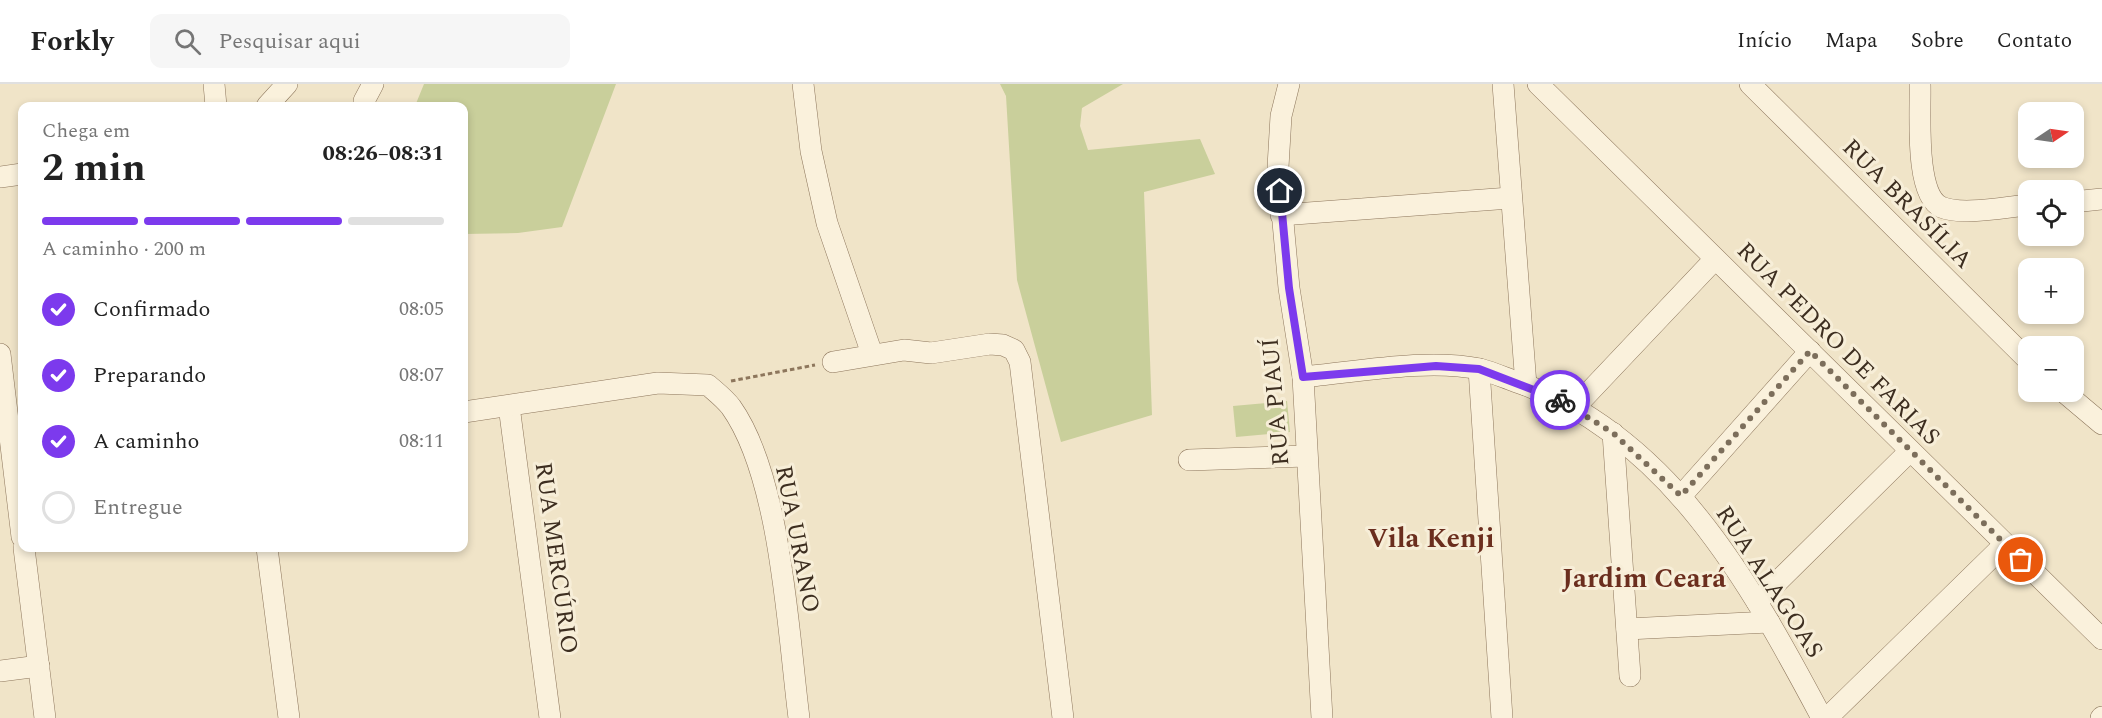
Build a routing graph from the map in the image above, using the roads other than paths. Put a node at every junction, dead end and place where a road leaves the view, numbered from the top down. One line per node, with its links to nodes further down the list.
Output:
1 (214, 84): 9 (street)
2 (287, 84): 10 (street)
3 (803, 84): 22 (street)
4 (1289, 84): 17 (street, RUA PIAUÍ)
5 (1503, 84): 13 (street)
6 (1538, 84): 18 (street, RUA PEDRO DE FARIAS)
7 (1920, 84): 16 (street)
8 (1758, 87): 19 (street, RUA BRASÍLIA)
9 (216, 102)
10 (271, 102)
11 (18, 175): 12 (street)
12 (0, 177)
13 (1510, 198): 17 (street); 26 (street)
14 (2102, 199): 15 (street)
15 (2084, 201)
16 (2018, 207)
17 (1281, 215): 25 (street, RUA PIAUÍ)
18 (1715, 259): 20 (street, RUA PEDRO DE FARIAS); 29 (street)
19 (2018, 350)
20 (1810, 351): 34 (street, RUA PEDRO DE FARIAS); 38 (street)
21 (0, 354): 32 (street)
22 (872, 354): 23 (street); 54 (street)
23 (833, 362)
24 (1479, 369): 25 (street, RUA ALAGOAS); 26 (street, RUA ALAGOAS); 56 (street)
25 (1303, 377): 35 (street, RUA PIAUÍ)
26 (1526, 385): 29 (street, RUA ALAGOAS)
27 (2076, 402): 31 (street)
28 (509, 406): 30 (street); 52 (street, RUA MERCÚRIO); 53 (street, RUA URANO)
29 (1575, 407): 33 (street, RUA ALAGOAS)
30 (468, 411)
31 (2102, 424)
32 (16, 431): 36 (street)
33 (1613, 433): 38 (street, RUA ALAGOAS); 45 (street)
34 (1910, 451): 40 (street, RUA PEDRO DE FARIAS); 43 (street)
35 (1306, 456): 37 (street); 55 (street, RUA PIAUÍ)
36 (6, 460): 39 (street)
37 (1189, 460)
38 (1681, 496): 43 (street, RUA ALAGOAS)
39 (18, 518)
40 (2005, 544): 46 (street, RUA PEDRO DE FARIAS); 58 (street)
41 (25, 552): 47 (street)
42 (268, 552): 51 (street)
43 (1757, 602): 44 (street, RUA ALAGOAS)
44 (1769, 622): 45 (street); 57 (street, RUA ALAGOAS)
45 (1627, 629): 49 (street)
46 (2102, 639)
47 (39, 666): 48 (street); 50 (street)
48 (0, 671)
49 (1630, 676)
50 (45, 718)
51 (289, 718)
52 (550, 718)
53 (799, 718)
54 (1063, 718)
55 (1322, 718)
56 (1502, 718)
57 (1822, 718)
58 (1827, 718)

